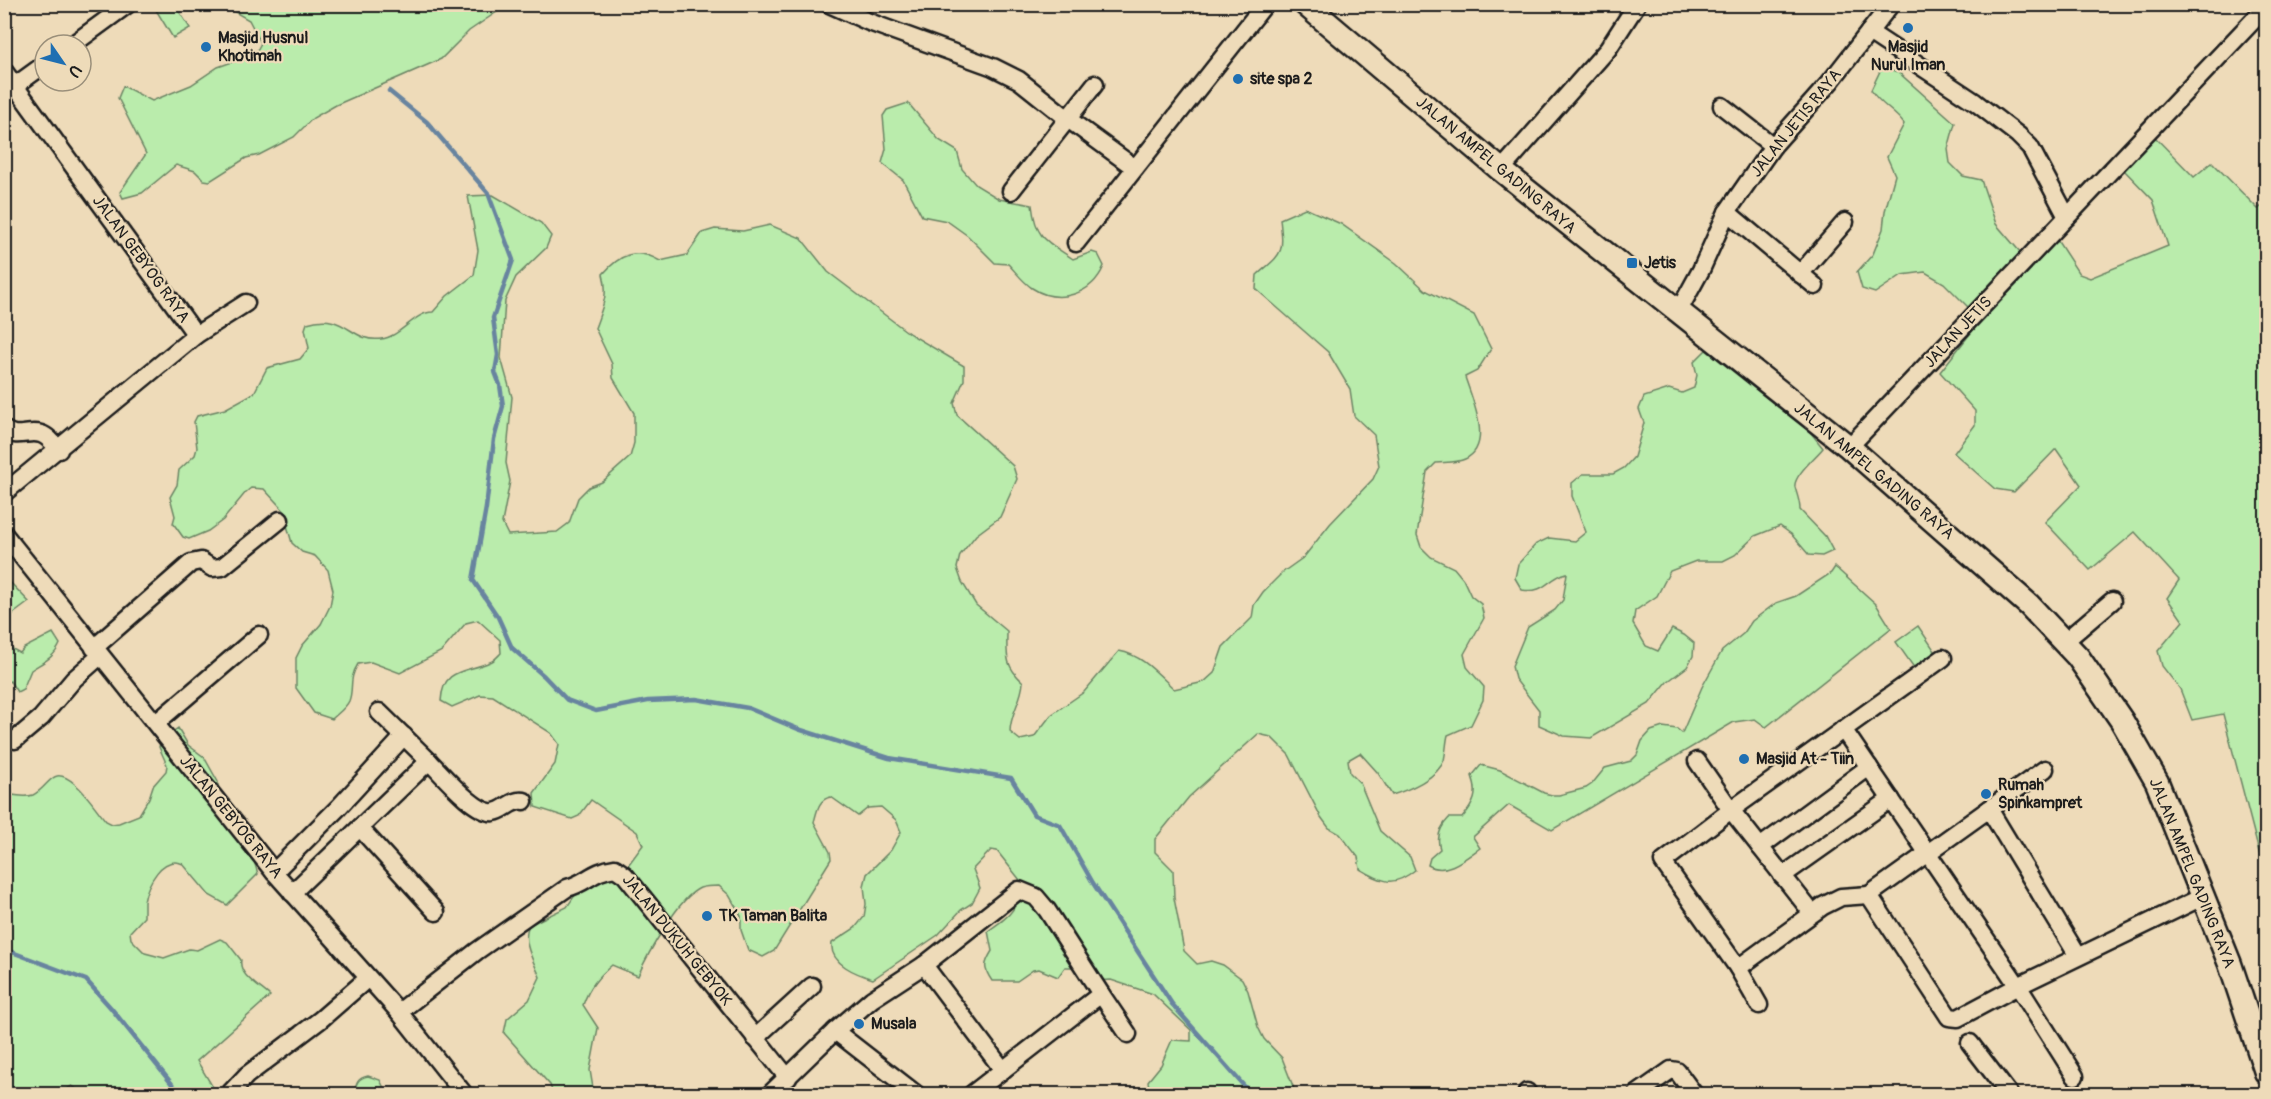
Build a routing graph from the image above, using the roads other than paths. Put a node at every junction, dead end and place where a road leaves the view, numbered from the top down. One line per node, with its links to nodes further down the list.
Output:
1 (128, 4): 9 (street)
2 (829, 4): 15 (street)
3 (1264, 4): 17 (street)
4 (1305, 4): 18 (main road, JALAN AMPEL GADING RAYA)
5 (1637, 4): 18 (street)
6 (1891, 4): 8 (street, JALAN JETIS RAYA)
7 (2263, 9): 21 (street, JALAN JETIS)
8 (1869, 32): 16 (street, JALAN JETIS RAYA); 21 (street)
9 (88, 33)
10 (4, 71): 13 (street, JALAN GEBYOG RAYA)
11 (33, 73): 13 (street)
12 (1095, 84): 15 (street)
13 (16, 85): 28 (street, JALAN GEBYOG RAYA)
14 (1722, 106): 16 (street)
15 (1068, 119): 17 (street); 19 (street)
16 (1773, 146): 20 (street, JALAN JETIS RAYA)
17 (1135, 168): 23 (street)
18 (1501, 170): 27 (main road, JALAN AMPEL GADING RAYA)
19 (1011, 191)
20 (1727, 212): 24 (street); 27 (street, JALAN JETIS RAYA)
21 (2067, 217): 30 (street, JALAN JETIS)
22 (1845, 222): 24 (street)
23 (1076, 243)
24 (1800, 274): 25 (street)
25 (1815, 286)
26 (246, 303): 28 (street)
27 (1678, 312): 30 (main road, JALAN AMPEL GADING RAYA)
28 (196, 335): 31 (street, JALAN GEBYOG RAYA)
29 (4, 429): 31 (street)
30 (1849, 447): 37 (main road, JALAN AMPEL GADING RAYA)
31 (59, 450): 32 (street, JALAN GEBYOG RAYA)
32 (4, 494)
33 (280, 520): 38 (street)
34 (4, 534): 38 (street, JALAN GEBYOG RAYA)
35 (2112, 601): 37 (street)
36 (260, 635): 41 (street)
37 (2064, 642): 60 (main road, JALAN AMPEL GADING RAYA)
38 (97, 652): 41 (street, JALAN GEBYOG RAYA); 44 (street)
39 (1942, 658): 42 (street)
40 (379, 712): 43 (street)
41 (156, 723): 56 (street, JALAN GEBYOG RAYA)
42 (1843, 729): 47 (street); 52 (street)
43 (404, 736): 46 (street); 56 (street)
44 (15, 740)
45 (1697, 761): 52 (street)
46 (425, 765): 50 (street); 53 (street)
47 (1869, 767): 49 (street); 54 (street)
48 (2045, 769): 51 (street)
49 (1891, 799): 55 (street); 57 (street)
50 (524, 801)
51 (1989, 809): 55 (street); 63 (street)
52 (1731, 810): 54 (street); 65 (street)
53 (360, 828): 58 (street); 62 (street)
54 (1760, 847): 57 (street)
55 (1927, 854): 59 (street); 68 (street)
56 (274, 872): 58 (street, JALAN GEBYOG RAYA)
57 (1782, 876): 61 (street)
58 (292, 893): 66 (street, JALAN GEBYOG RAYA)
59 (1869, 895): 65 (street); 68 (street)
60 (2202, 897): 63 (street); 77 (main road, JALAN AMPEL GADING RAYA)
61 (1809, 909)
62 (436, 912)
63 (2078, 956): 68 (street)
64 (924, 965): 69 (street); 72 (street); 76 (street)
65 (1738, 968): 70 (street)
66 (367, 978): 71 (street, JALAN GEBYOG RAYA); 81 (street)
67 (812, 986): 74 (street)
68 (2018, 986): 78 (street)
69 (1101, 994): 73 (street); 76 (street)
70 (1759, 1005)
71 (399, 1012): 74 (street, JALAN DUKUH GEBYOK); 82 (street, JALAN GEBYOG RAYA)
72 (836, 1031): 79 (street); 84 (street)
73 (1128, 1034)
74 (756, 1038): 79 (street, JALAN DUKUH GEBYOK)
75 (1970, 1043): 87 (street)
76 (1003, 1070): 80 (street)
77 (2266, 1072)
78 (2076, 1076)
79 (788, 1078): 83 (street)
80 (978, 1093)
81 (229, 1095)
82 (464, 1095)
83 (770, 1095)
84 (916, 1095)
85 (1637, 1095): 86 (street)
86 (1694, 1095)
87 (2009, 1095)

